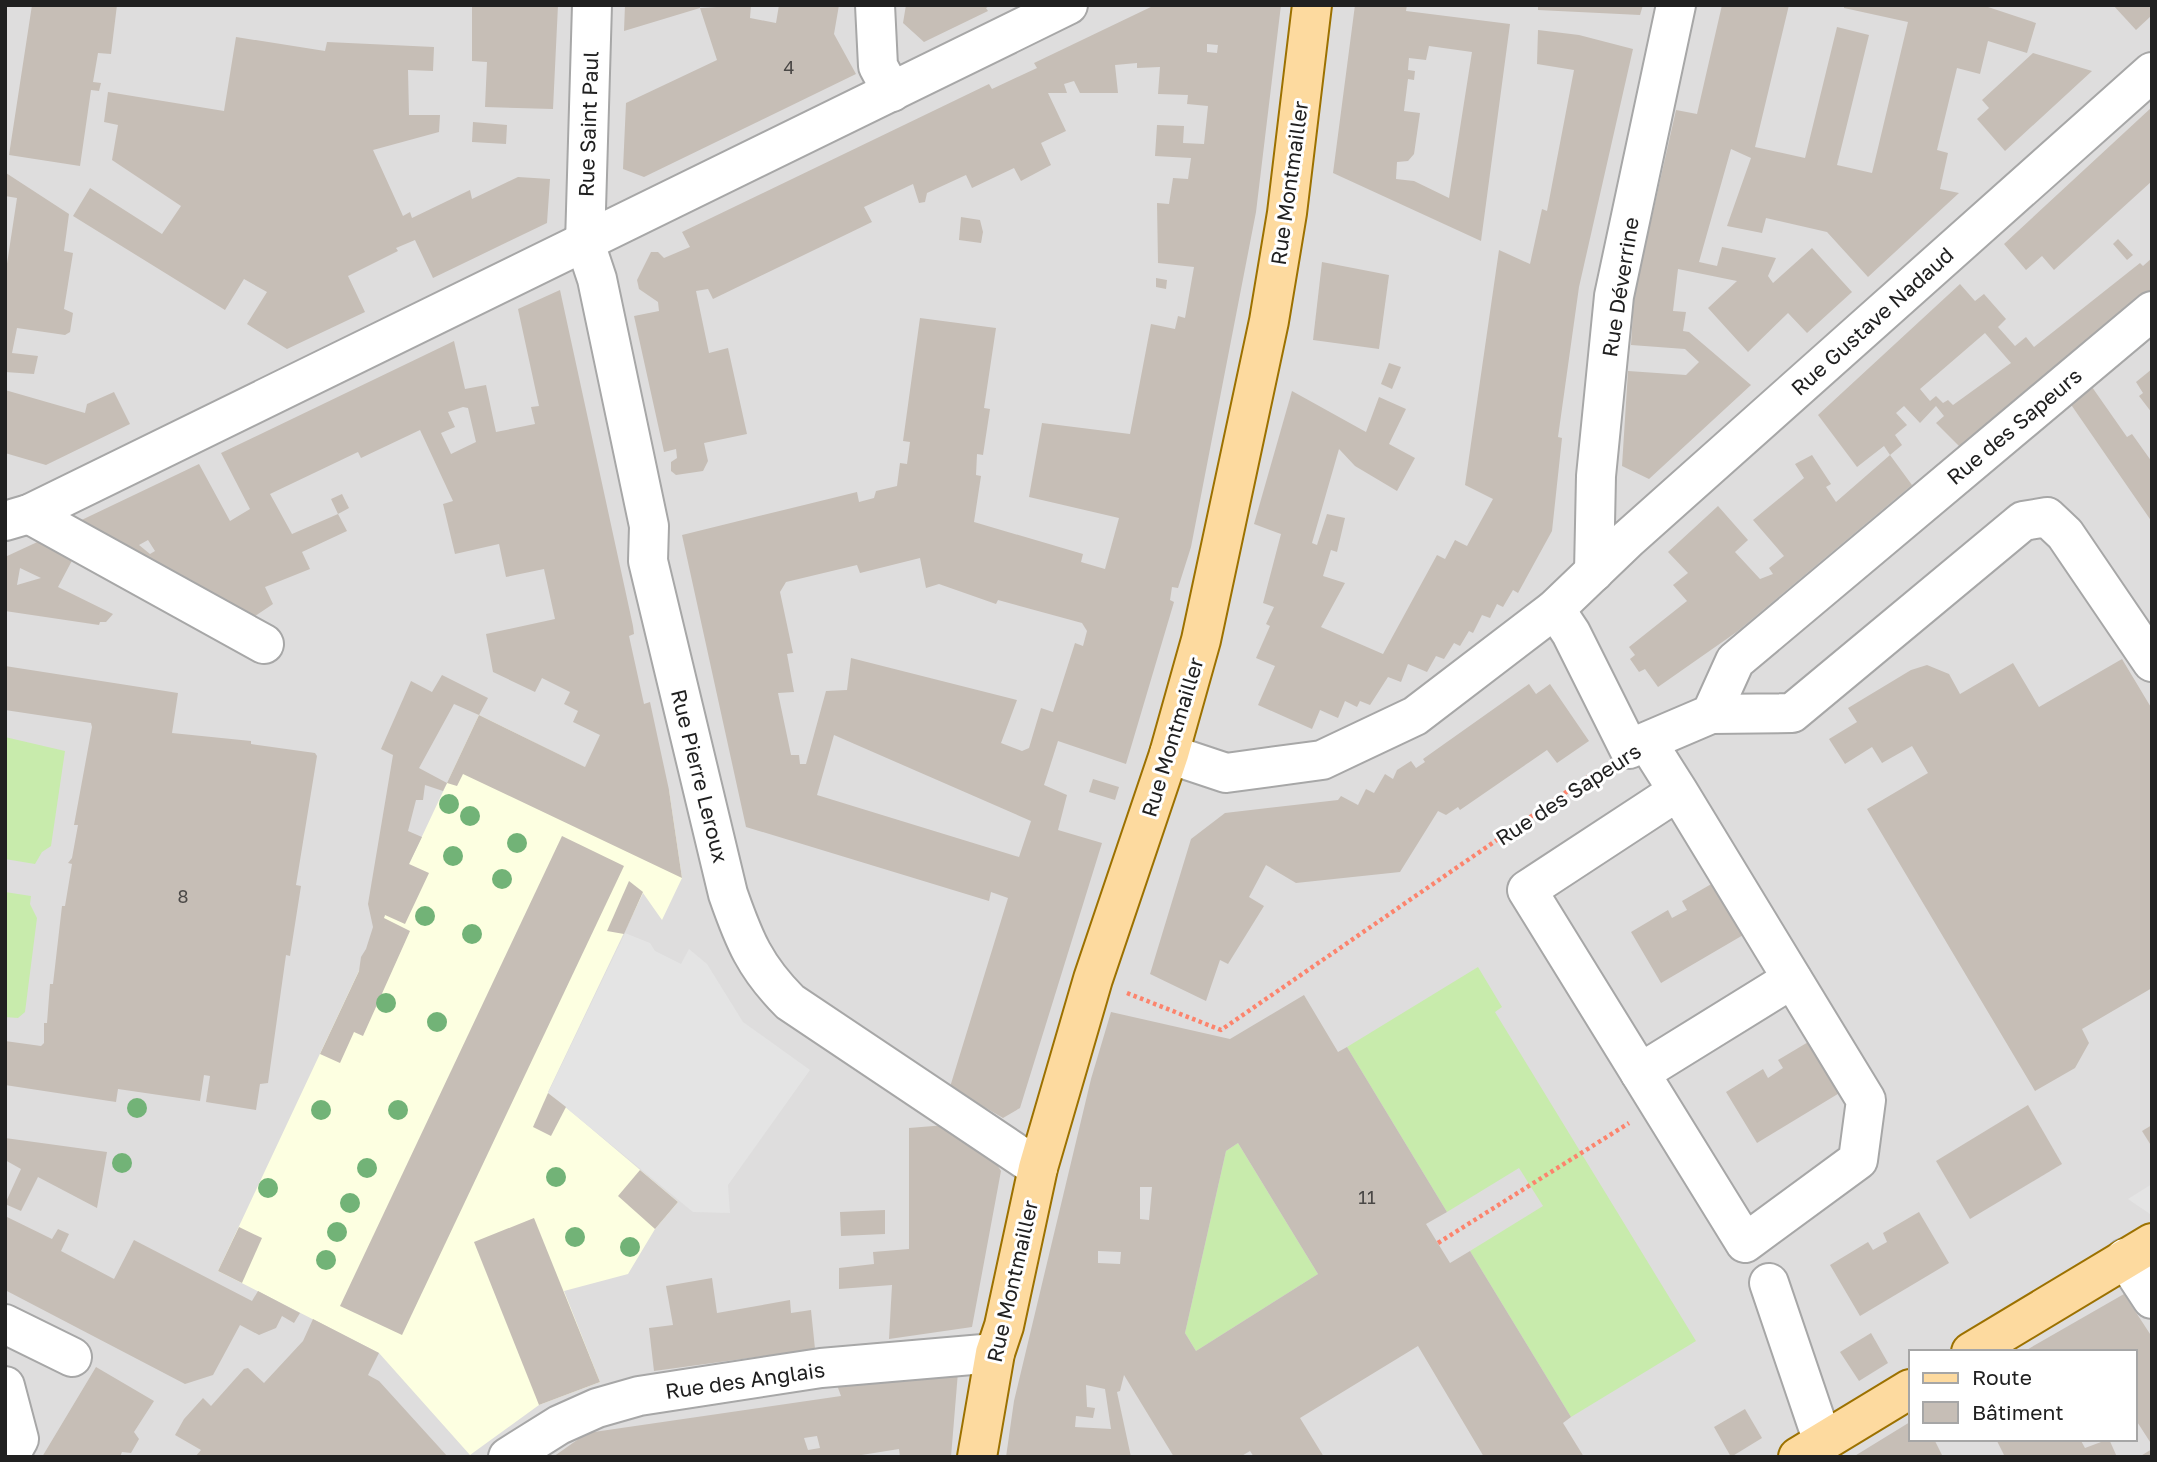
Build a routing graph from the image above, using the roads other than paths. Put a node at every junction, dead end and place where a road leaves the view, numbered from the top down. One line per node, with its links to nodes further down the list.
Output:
1 (592, 5): 8 (street, Rue Saint Paul)
2 (875, 5): 7 (street)
3 (1068, 5): 7 (street)
4 (1312, 5): 17 (main road, Rue Montmailler)
5 (1676, 5): 11 (street, Rue Déverrine)
6 (2152, 72): 11 (street, Rue Gustave Nadaud)
7 (892, 92): 8 (street)
8 (586, 243): 10 (street); 21 (street, Rue Pierre Leroux)
9 (2152, 311): 15 (street, Rue des Sapeurs)
10 (17, 518): 13 (street)
11 (1594, 572): 12 (street, Rue Gustave Nadaud)
12 (1555, 609): 16 (street); 17 (street, Rue Gustave Nadaud)
13 (264, 644)
14 (2152, 662): 15 (street)
15 (1711, 714): 16 (street, Rue des Sapeurs)
16 (1638, 746): 18 (street)
17 (1169, 754): 21 (main road, Rue Montmailler)
18 (1678, 791): 19 (street); 20 (street)
19 (1792, 979): 20 (street); 20 (street)
20 (1650, 1089)
21 (1038, 1168): 27 (main road, Rue Montmailler)
22 (2139, 1250): 24 (street); 26 (main road)
23 (1769, 1283): 31 (street)
24 (2152, 1299)
25 (5, 1324): 28 (street)
26 (1974, 1350)
27 (995, 1353): 33 (street, Rue des Anglais); 34 (main road, Rue Montmailler)
28 (72, 1357)
29 (5, 1387): 32 (street)
30 (1909, 1390): 31 (main road)
31 (1811, 1449)
32 (9, 1457)
33 (508, 1457)
34 (977, 1457)

